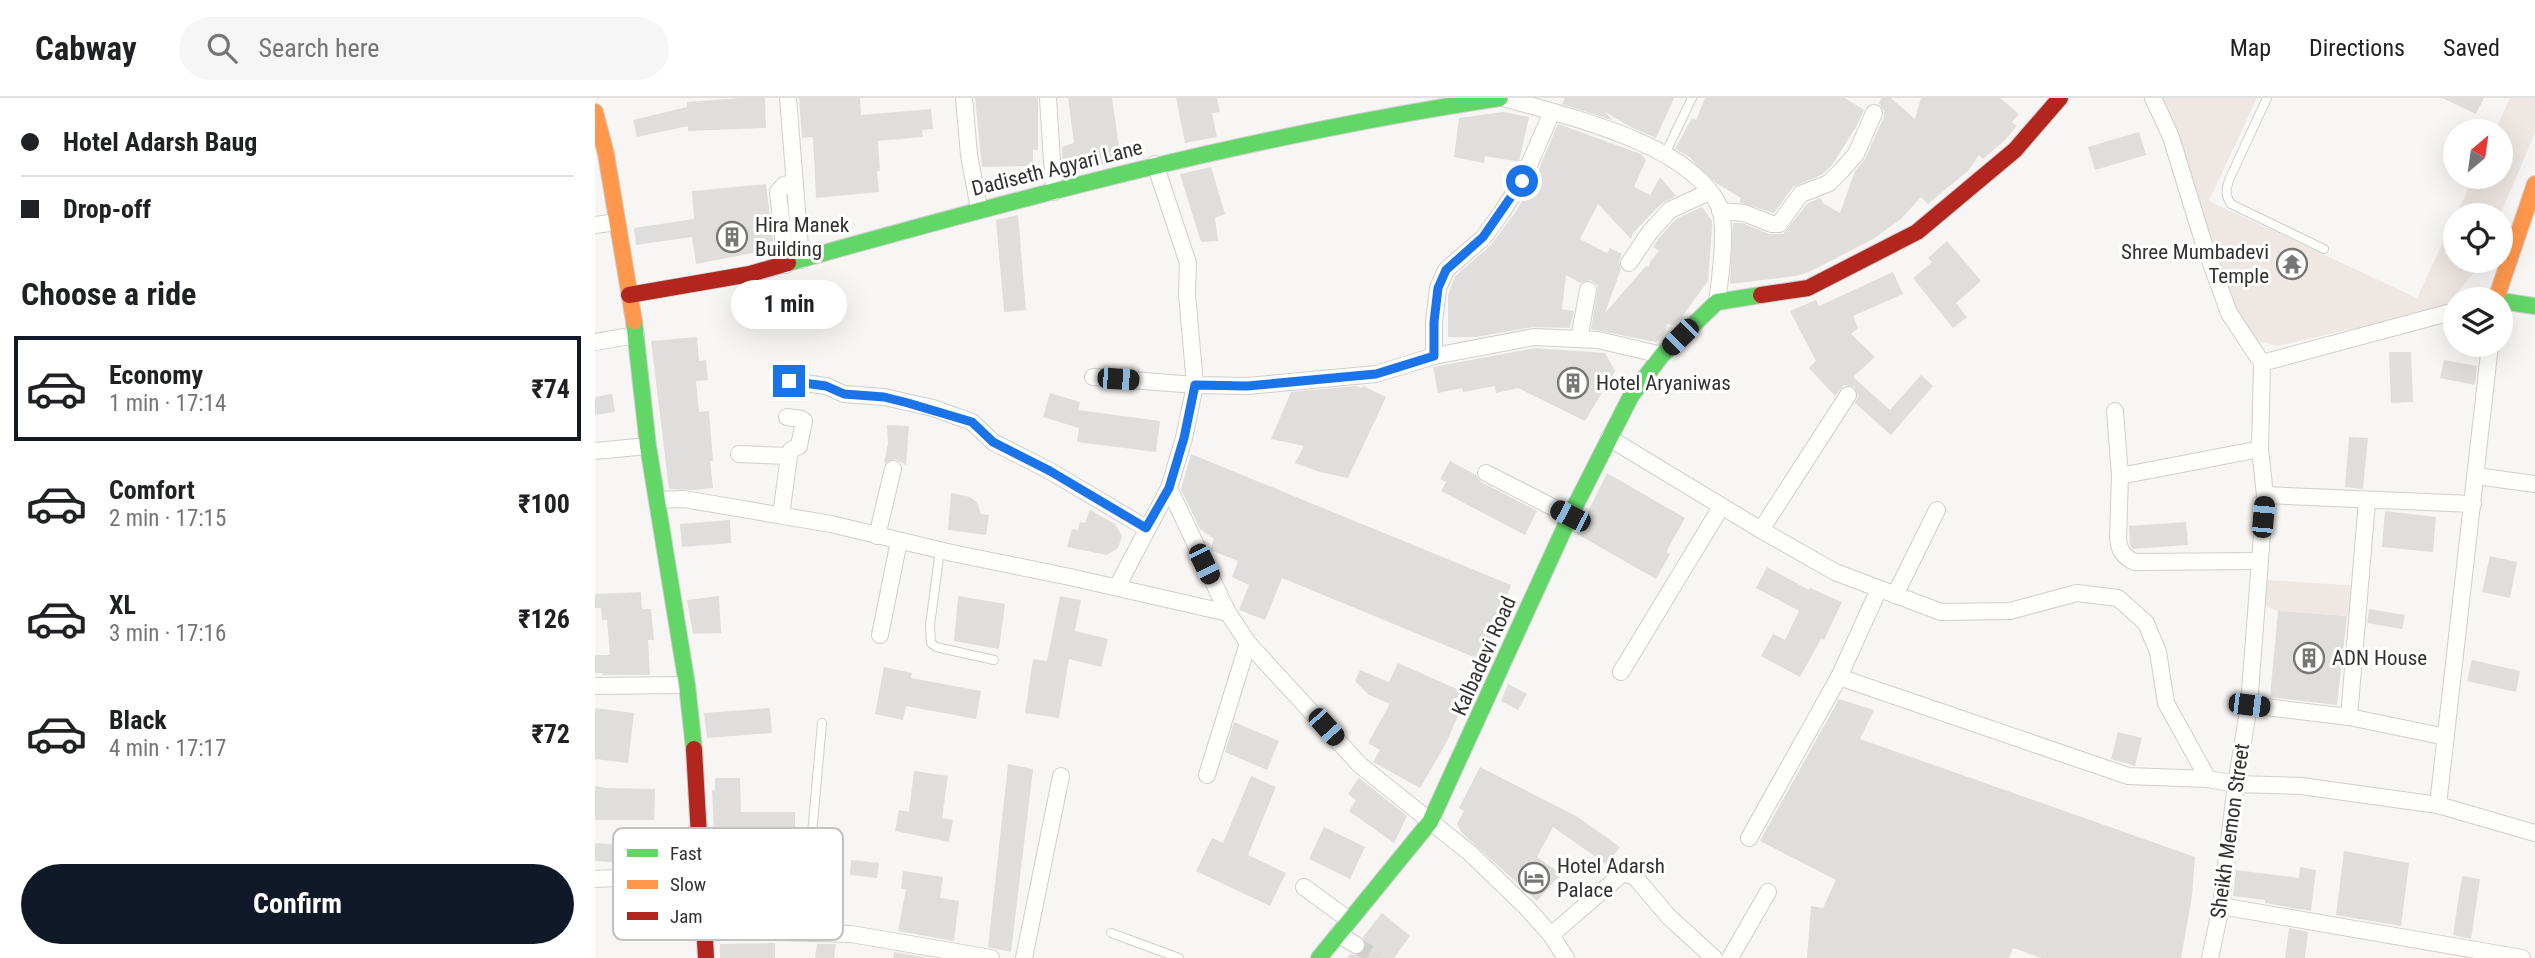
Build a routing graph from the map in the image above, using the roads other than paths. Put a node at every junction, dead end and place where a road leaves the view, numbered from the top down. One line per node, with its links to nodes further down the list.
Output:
1 (788, 98): 23 (street)
2 (964, 98): 18 (street)
3 (1048, 98): 16 (street)
4 (1502, 98): 9 (street, Dadiseth Agyari Lane); 14 (street, Dadiseth Agyari Lane)
5 (1692, 98): 13 (lane)
6 (2154, 98): 38 (street)
7 (2267, 98): 22 (lane)
8 (2053, 100): 28 (street)
9 (1552, 112): 13 (street, Dadiseth Agyari Lane); 36 (street)
10 (595, 113): 12 (street)
11 (1874, 113): 19 (street)
12 (600, 154): 20 (street)
13 (1665, 154): 17 (street, Dadiseth Agyari Lane)
14 (1155, 164): 16 (street, Dadiseth Agyari Lane); 41 (street)
15 (2535, 184): 25 (street)
16 (1054, 192): 18 (street, Dadiseth Agyari Lane)
17 (1709, 192): 19 (street, Dadiseth Agyari Lane); 24 (street)
18 (979, 209): 23 (street, Dadiseth Agyari Lane)
19 (1720, 211): 28 (street, Dadiseth Agyari Lane)
20 (617, 222): 21 (street); 27 (street)
21 (595, 225)
22 (2324, 249)
23 (794, 262): 27 (street, Dadiseth Agyari Lane)
24 (1629, 264)
25 (2502, 287)
26 (1588, 290): 33 (street)
27 (629, 295): 32 (street)
28 (1717, 302): 35 (street, Kalbadevi Road)
29 (2513, 302): 30 (street)
30 (2535, 306)
31 (2443, 314): 38 (street)
32 (636, 335): 34 (street); 46 (street)
33 (1579, 339): 35 (street); 36 (street)
34 (595, 342)
35 (1662, 355): 45 (street, Kalbadevi Road)
36 (1434, 356): 41 (street)
37 (2489, 357): 54 (street)
38 (2262, 363): 47 (street, Sheikh Memon Street)
39 (1093, 377): 41 (street)
40 (789, 381): 65 (street)
41 (1195, 385): 56 (street)
42 (1848, 395): 66 (street)
43 (2115, 411): 53 (street)
44 (787, 417): 50 (street)
45 (1609, 438): 61 (street); 64 (street, Kalbadevi Road)
46 (647, 446): 48 (street); 58 (street)
47 (2260, 449): 53 (street); 57 (street, Sheikh Memon Street)
48 (595, 451)
49 (739, 454): 50 (street)
50 (789, 456): 63 (street)
51 (893, 469): 67 (street)
52 (1486, 472): 64 (street)
53 (2120, 476): 70 (street)
54 (2476, 476): 55 (street); 60 (street)
55 (2535, 484)
56 (1169, 488): 65 (street); 74 (street)
57 (2265, 495): 59 (street); 70 (street, Sheikh Memon Street)
58 (658, 500): 63 (street); 80 (street)
59 (2367, 500): 60 (street); 83 (street)
60 (2473, 504): 85 (street)
61 (1721, 507): 66 (street); 78 (street)
62 (1937, 510): 73 (street)
63 (781, 515): 67 (street)
64 (1570, 516): 91 (street, Kalbadevi Road)
65 (1146, 528): 71 (street)
66 (1761, 530): 72 (street)
67 (877, 536): 68 (street)
68 (899, 541): 69 (street); 75 (street)
69 (940, 550): 71 (street); 77 (lane)
70 (2259, 561): 82 (street, Sheikh Memon Street)
71 (1117, 587): 74 (street)
72 (1879, 589): 73 (street); 79 (street)
73 (1895, 595): 88 (street)
74 (1228, 613): 76 (street)
75 (880, 635)
76 (1248, 643): 86 (street); 91 (street)
77 (994, 660)
78 (1621, 672)
79 (1839, 677): 88 (street); 95 (street)
80 (687, 685): 81 (street); 92 (street)
81 (595, 686)
82 (2249, 705): 83 (street); 89 (street, Sheikh Memon Street)
83 (2349, 717): 85 (street)
84 (823, 723): 93 (lane)
85 (2446, 737): 90 (street)
86 (1207, 775)
87 (1061, 776): 111 (street)
88 (2208, 779): 89 (street)
89 (2236, 784): 90 (street); 100 (street, Sheikh Memon Street)
90 (2438, 805): 94 (street)
91 (1430, 822): 101 (street, Kalbadevi Road); 105 (street)
92 (700, 828)
93 (813, 828)
94 (2535, 833)
95 (1749, 838)
96 (613, 878): 97 (street)
97 (595, 879)
98 (1304, 887): 101 (street)
99 (1768, 892): 116 (street)
100 (2221, 906): 117 (street, Sheikh Memon Street); 118 (street)
101 (1349, 920): 104 (street, Kalbadevi Road)
102 (1111, 933): 112 (lane)
103 (843, 934): 108 (street)
104 (1338, 934): 107 (street); 113 (street, Kalbadevi Road)
105 (1551, 935): 114 (street); 115 (street)
106 (706, 940): 110 (street)
107 (1356, 945)
108 (930, 953): 109 (street)
109 (987, 957)
110 (706, 958)
111 (1024, 958)
112 (1179, 958)
113 (1319, 958)
114 (1566, 958)
115 (1714, 958)
116 (1730, 958)
117 (2210, 958)
118 (2522, 958)

